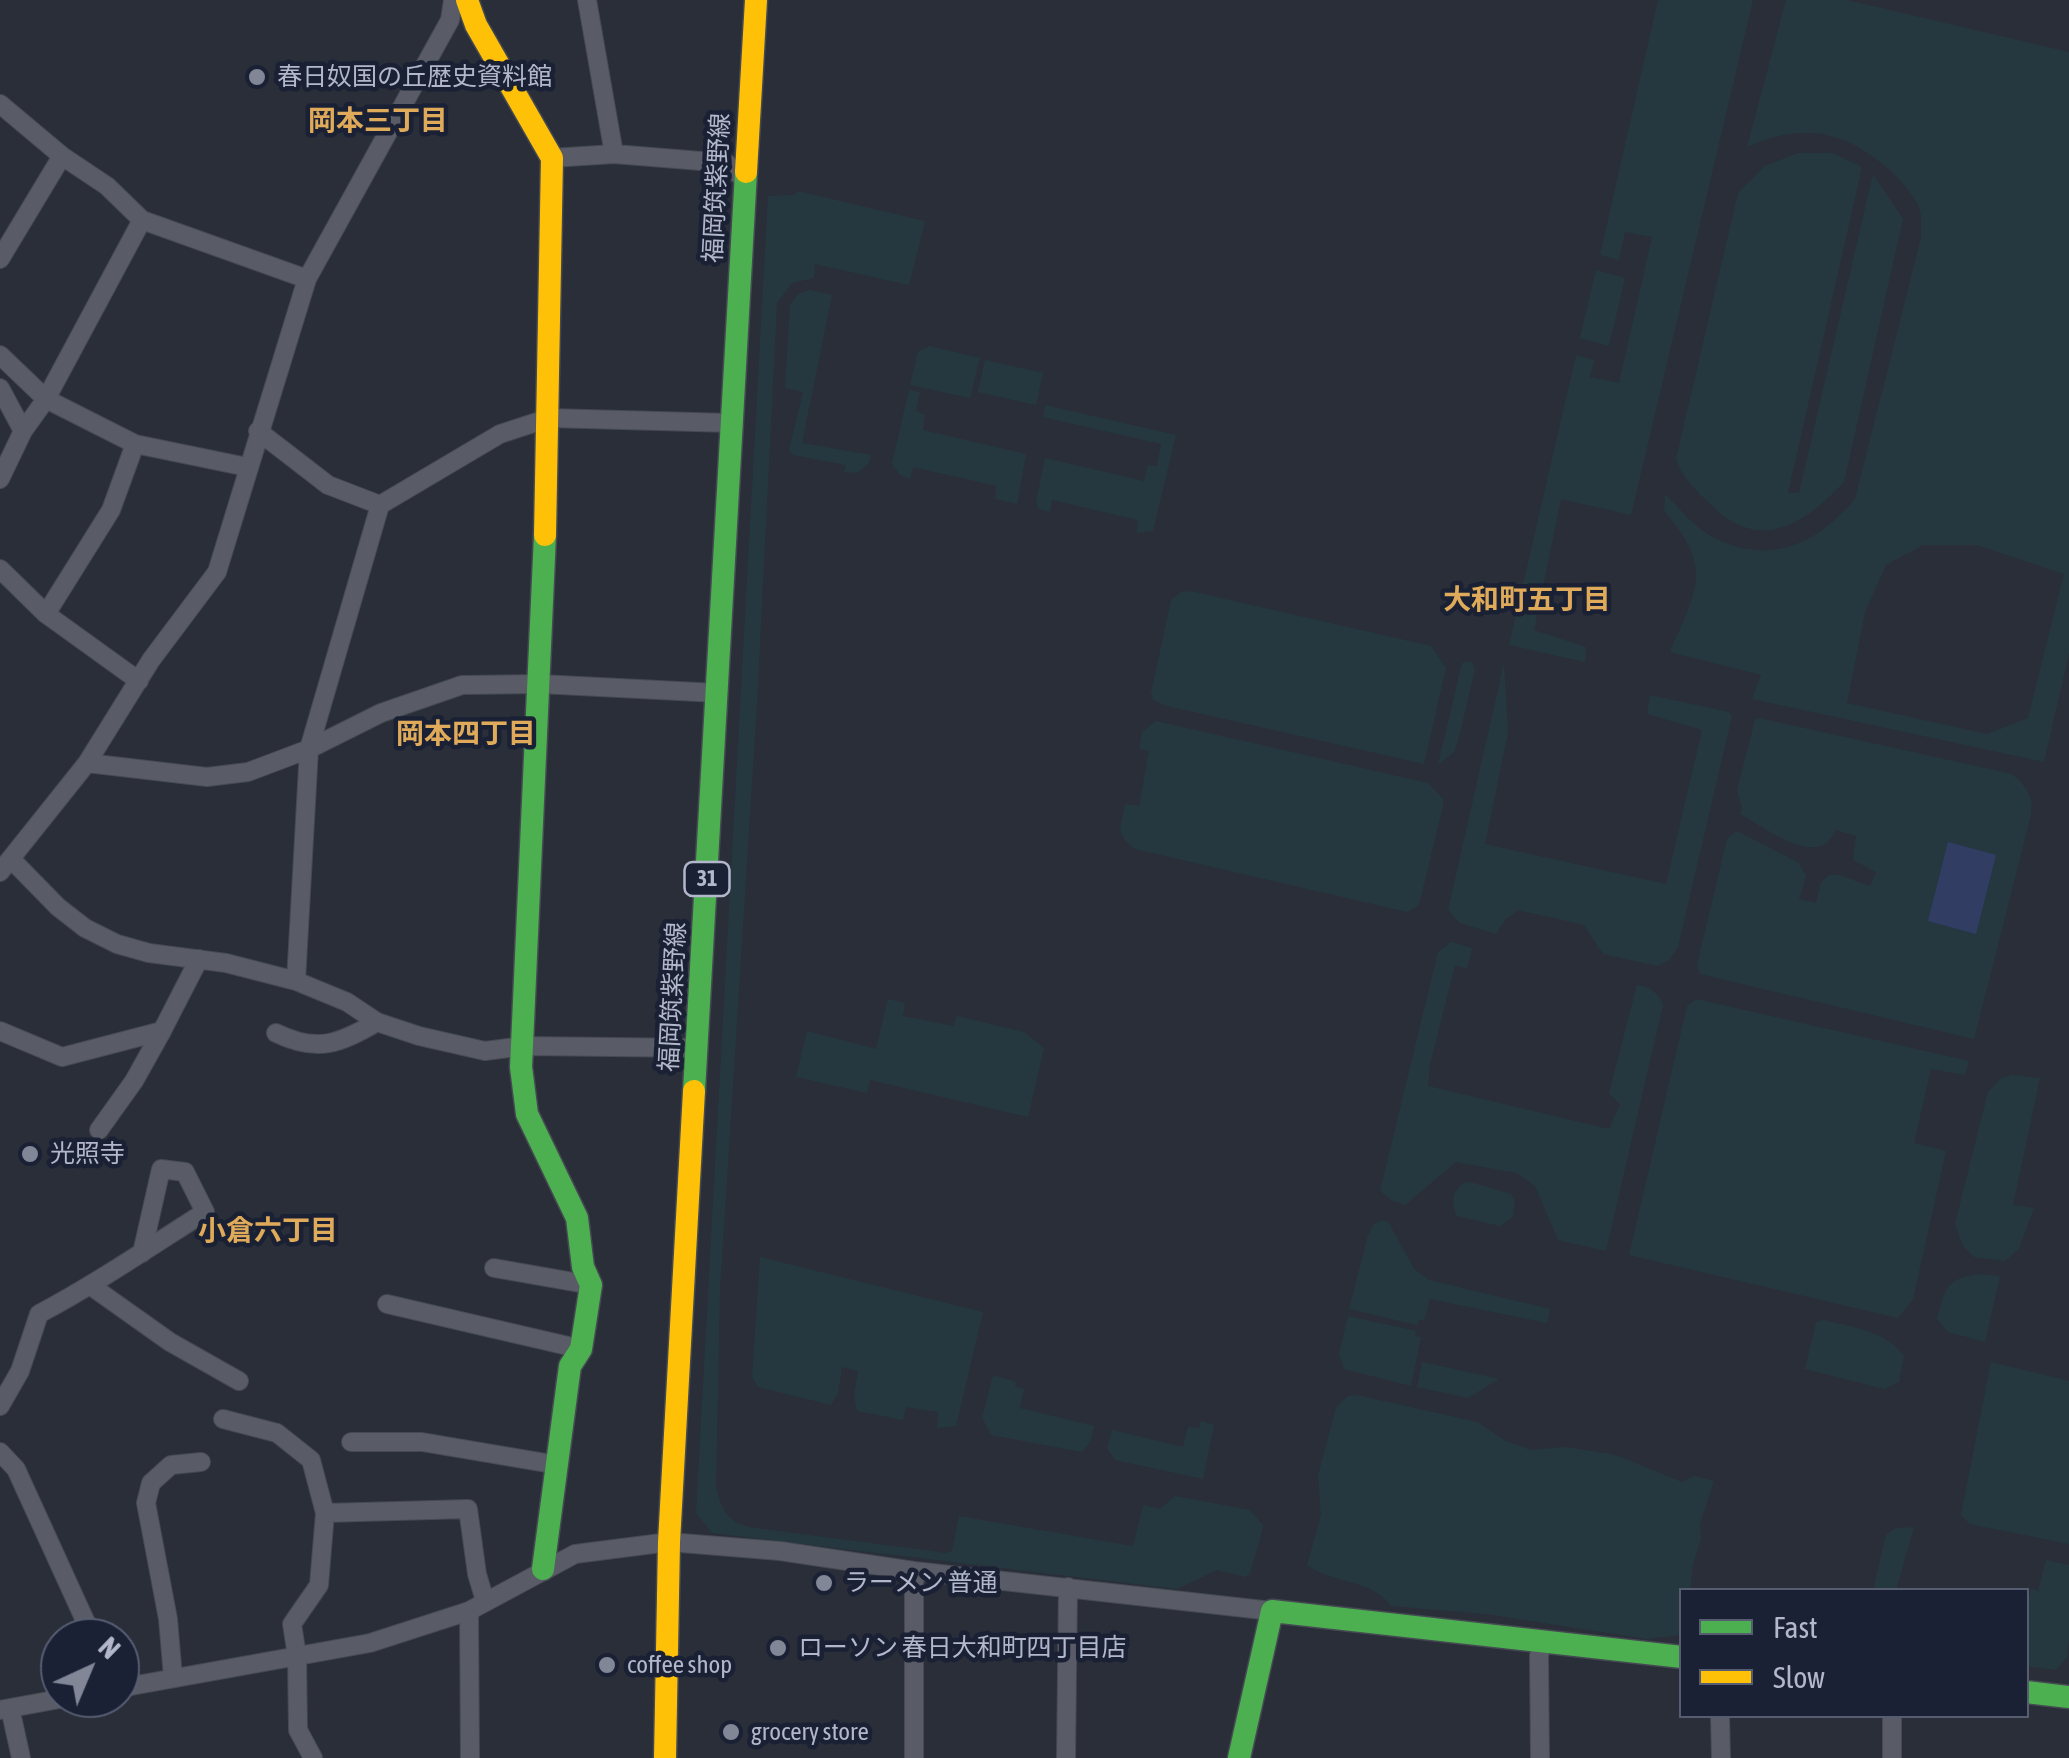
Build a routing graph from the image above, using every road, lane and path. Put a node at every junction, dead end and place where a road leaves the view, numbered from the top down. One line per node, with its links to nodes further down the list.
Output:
1 (453, 0): 12 (street)
2 (467, 0): 8 (street)
3 (587, 0): 6 (street)
4 (756, 0): 9 (street, 福岡筑紫野線 / 31)
5 (0, 104): 7 (street)
6 (614, 154): 8 (street); 9 (street)
7 (62, 156): 10 (street); 11 (street)
8 (552, 158): 16 (street)
9 (745, 180): 17 (street, 福岡筑紫野線 / 31)
10 (142, 220): 12 (street); 15 (street)
11 (0, 258)
12 (307, 279): 18 (street)
13 (0, 355): 15 (street)
14 (0, 388): 19 (street)
15 (46, 400): 19 (street); 20 (street)
16 (549, 418): 17 (street); 23 (street); 27 (street)
17 (731, 423): 28 (street, 福岡筑紫野線 / 31)
18 (258, 430): 21 (street); 23 (street)
19 (23, 431): 22 (street)
20 (134, 444): 21 (street); 25 (street)
21 (248, 467): 26 (street)
22 (0, 478)
23 (380, 505): 29 (street)
24 (0, 569): 25 (street)
25 (46, 614): 26 (street)
26 (139, 681): 30 (street)
27 (540, 684): 28 (street); 29 (street); 38 (street)
28 (718, 693): 39 (street, 福岡筑紫野線 / 31)
29 (309, 748): 30 (street); 33 (street)
30 (87, 763): 31 (street)
31 (6, 866): 32 (street)
32 (199, 959): 33 (street); 35 (street)
33 (296, 981): 34 (street)
34 (376, 1022): 37 (street); 38 (street)
35 (162, 1030): 36 (street); 40 (street)
36 (0, 1031)
37 (276, 1034)
38 (524, 1046): 39 (street); 43 (street)
39 (698, 1048): 55 (street, 福岡筑紫野線 / 31)
40 (98, 1130)
41 (142, 1253): 41 (street); 44 (street)
42 (494, 1268): 43 (street)
43 (591, 1285): 46 (street)
44 (91, 1286): 47 (street); 48 (street)
45 (386, 1304): 46 (street)
46 (581, 1349): 53 (street)
47 (239, 1381)
48 (0, 1406)
49 (223, 1419): 54 (street)
50 (352, 1442): 53 (street)
51 (0, 1452): 61 (street)
52 (201, 1462): 65 (street)
53 (558, 1465): 56 (street)
54 (325, 1513): 59 (street); 63 (street)
55 (669, 1542): 56 (street); 57 (street); 76 (street, 福岡筑紫野線 / 31)
56 (543, 1569): 59 (street)
57 (914, 1571): 58 (street); 77 (street)
58 (1068, 1586): 60 (street); 78 (street)
59 (477, 1606): 63 (street); 75 (street)
60 (1272, 1611): 62 (street); 79 (street)
61 (84, 1618)
62 (1542, 1641): 64 (street); 80 (street)
63 (297, 1656): 65 (street); 74 (street)
64 (1679, 1657)
65 (172, 1676): 66 (street)
66 (140, 1683)
67 (2029, 1692): 68 (street)
68 (2069, 1697)
69 (40, 1703): 70 (street)
70 (5, 1709): 73 (street)
71 (1720, 1718): 81 (street)
72 (1892, 1718): 82 (street)
73 (21, 1758)
74 (313, 1758)
75 (470, 1758)
76 (666, 1758)
77 (914, 1758)
78 (1066, 1758)
79 (1239, 1758)
80 (1540, 1758)
81 (1721, 1758)
82 (1892, 1758)

